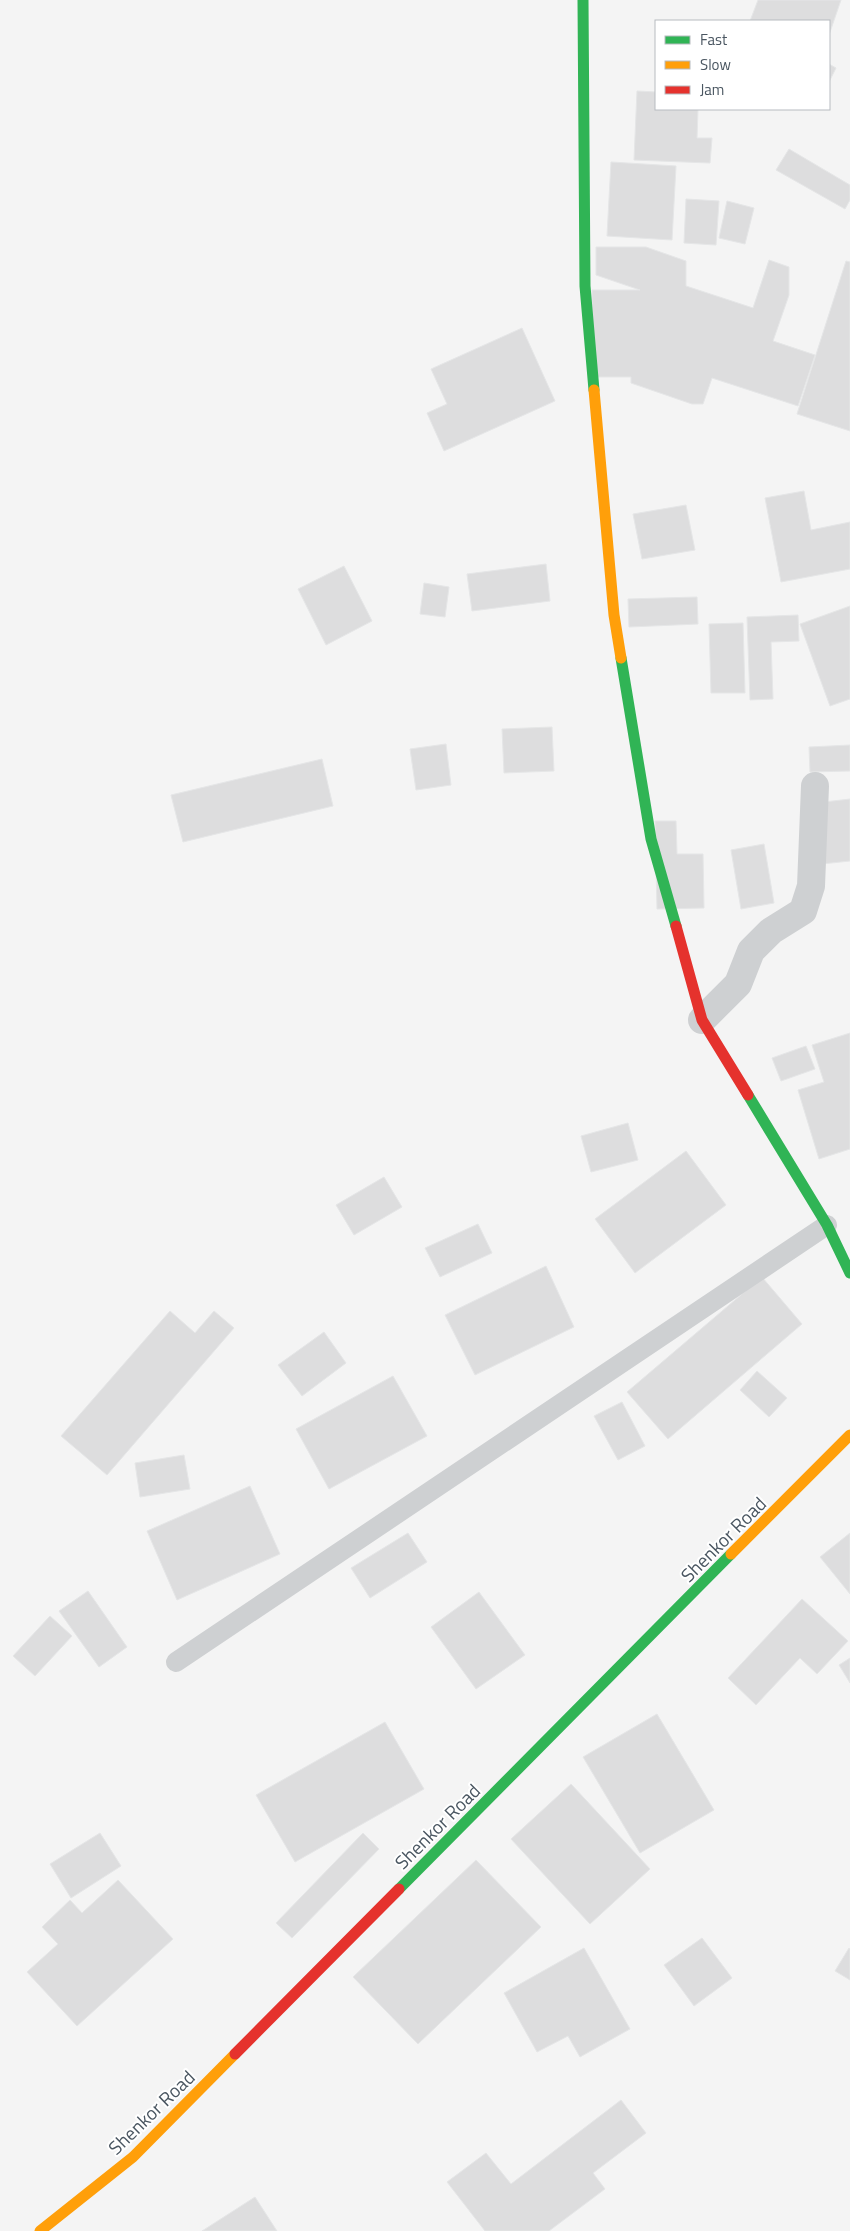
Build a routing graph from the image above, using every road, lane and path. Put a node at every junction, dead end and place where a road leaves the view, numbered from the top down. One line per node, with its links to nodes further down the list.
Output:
1 (583, 0): 3 (street)
2 (815, 786): 3 (street)
3 (702, 1020): 4 (street)
4 (827, 1225): 5 (street); 7 (lane)
5 (850, 1273)
6 (850, 1435): 8 (street, Shenkor Road)
7 (176, 1662)
8 (40, 2231)

